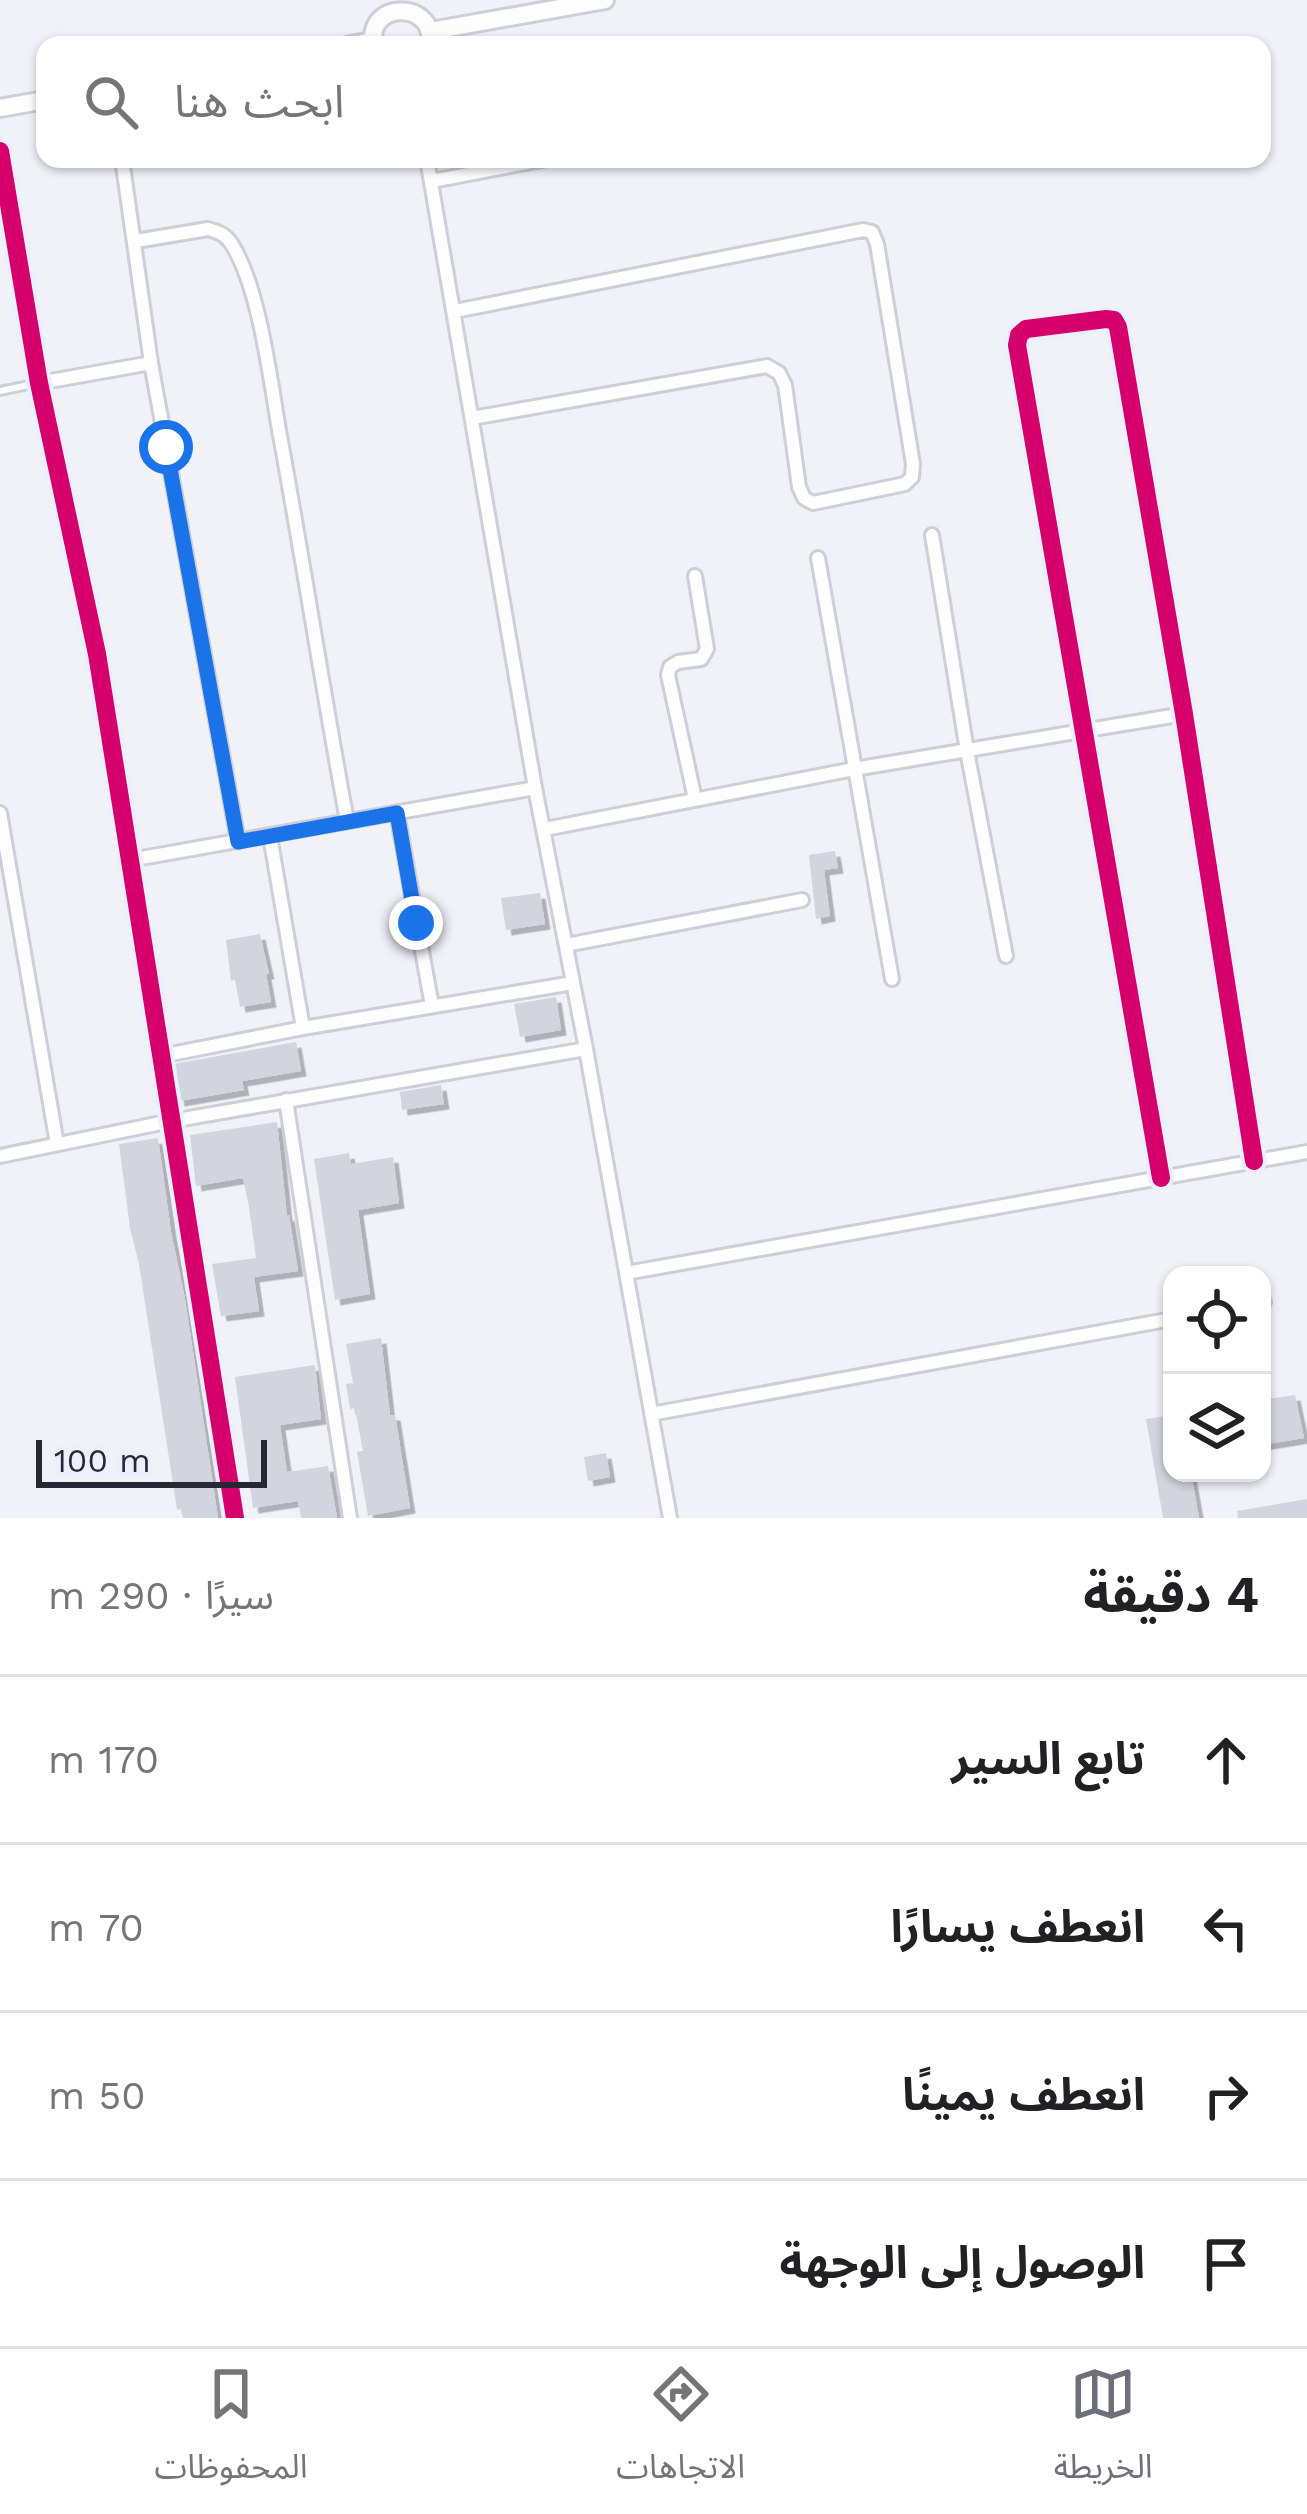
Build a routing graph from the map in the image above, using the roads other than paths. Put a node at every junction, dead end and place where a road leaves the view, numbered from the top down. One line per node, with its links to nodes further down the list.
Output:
1 (605, 0): 5 (street)
2 (394, 3): 3 (street); 4 (street)
3 (373, 36)
4 (429, 36)
5 (439, 36)
6 (36, 102): 7 (street)
7 (0, 108)
8 (0, 151): 16 (street)
9 (124, 168): 13 (street)
10 (429, 168): 12 (street)
11 (500, 168): 12 (street)
12 (432, 181): 14 (street)
13 (136, 241): 15 (street); 30 (street)
14 (455, 311): 18 (street); 18 (street)
15 (151, 363): 16 (street); 33 (street)
16 (39, 383): 17 (lane); 34 (street)
17 (0, 391)
18 (472, 418): 26 (street)
19 (932, 535): 24 (street)
20 (818, 558): 25 (street)
21 (695, 576): 27 (street)
22 (1184, 714): 23 (street); 23 (street); 49 (street)
23 (1082, 730): 24 (street); 50 (street)
24 (967, 751): 25 (street); 37 (street)
25 (854, 769): 27 (street); 38 (street)
26 (536, 788): 29 (street); 31 (street)
27 (694, 799): 31 (street)
28 (0, 813): 46 (street)
29 (397, 813): 30 (street); 40 (street)
30 (347, 821): 32 (street)
31 (544, 830): 36 (street)
32 (269, 836): 33 (street); 41 (street)
33 (238, 842): 34 (street)
34 (130, 860): 43 (street)
35 (802, 900): 36 (street)
36 (566, 945): 39 (street)
37 (1006, 956)
38 (892, 979)
39 (573, 983): 40 (street); 42 (street)
40 (432, 1006): 41 (street)
41 (304, 1028): 43 (street)
42 (586, 1048): 44 (street); 51 (street)
43 (161, 1056): 45 (street)
44 (286, 1100): 45 (street); 55 (street)
45 (171, 1121): 46 (street); 54 (street)
46 (57, 1144): 48 (street)
47 (1307, 1153): 49 (street)
48 (0, 1156)
49 (1254, 1161): 50 (street)
50 (1161, 1178): 51 (street)
51 (626, 1273): 53 (street)
52 (1163, 1321): 53 (street)
53 (651, 1414): 56 (street)
54 (235, 1518)
55 (350, 1518)
56 (670, 1518)

